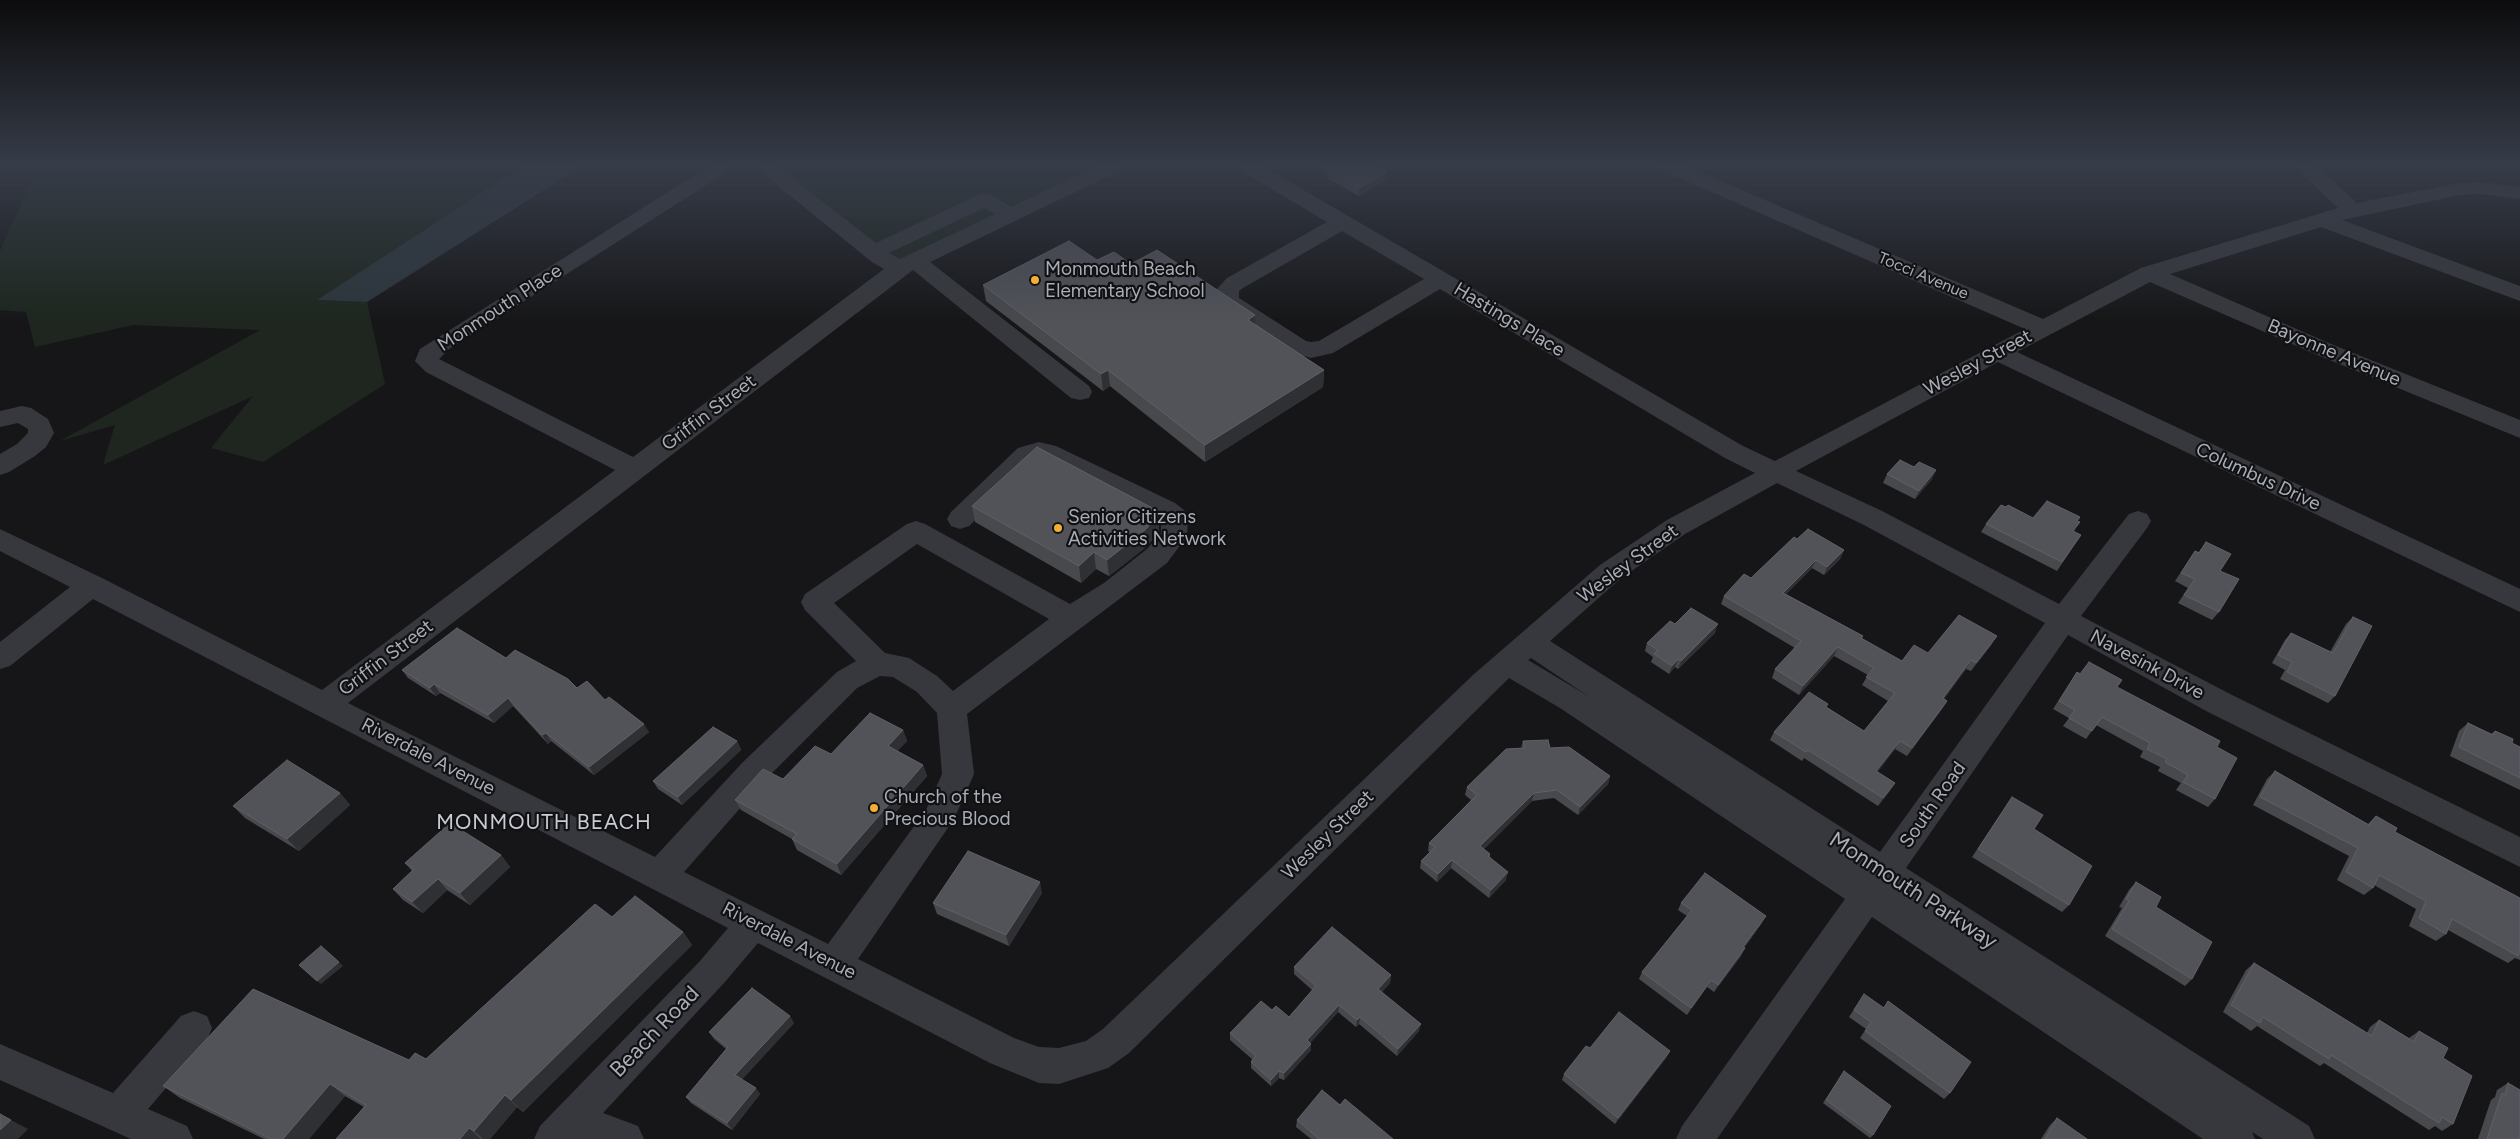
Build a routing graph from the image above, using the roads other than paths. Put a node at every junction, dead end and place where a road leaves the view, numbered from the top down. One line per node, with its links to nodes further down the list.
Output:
1 (642, 217): 21 (street, Monmouth Place)
2 (830, 217): 10 (street)
3 (947, 217): 10 (street)
4 (1005, 217): 11 (street, Griffin Street)
5 (1334, 217): 9 (street, Hastings Place)
6 (1787, 217): 15 (street, Tocci Avenue)
7 (2331, 217): 8 (street, Wesley Street)
8 (2322, 220): 12 (street, Wesley Street); 14 (street)
9 (1342, 222): 13 (street, Hastings Place); 13 (street)
10 (874, 252): 11 (street)
11 (907, 264): 17 (street); 21 (street, Griffin Street)
12 (2149, 273): 15 (street, Wesley Street); 19 (street, Bayonne Avenue)
13 (1440, 279): 22 (street, Hastings Place)
14 (2520, 294)
15 (2044, 328): 16 (street, Wesley Street)
16 (1996, 352): 22 (street, Wesley Street); 27 (street, Columbus Drive)
17 (1080, 392)
18 (0, 419): 20 (street)
19 (2520, 430)
20 (0, 466)
21 (636, 470): 33 (street, Griffin Street)
22 (1777, 472): 29 (street, Navesink Drive); 30 (street, Wesley Street)
23 (960, 519): 28 (street)
24 (2138, 521): 29 (street, South Road)
25 (0, 539): 26 (street, Riverdale Avenue)
26 (92, 585): 31 (street); 33 (street, Riverdale Avenue)
27 (2520, 601)
28 (1071, 618): 32 (street); 34 (street)
29 (2062, 621): 35 (street, Navesink Drive); 37 (street, South Road)
30 (1518, 653): 37 (street, Monmouth Parkway); 42 (street, Wesley Street)
31 (0, 658)
32 (877, 664): 34 (street); 36 (street)
33 (325, 704): 36 (street, Riverdale Avenue)
34 (952, 708): 39 (street)
35 (2520, 853)
36 (660, 875): 38 (street, Riverdale Avenue)
37 (1876, 885): 43 (street, Monmouth Parkway); 48 (street, South Road)
38 (754, 922): 39 (street, Riverdale Avenue); 45 (street, Beach Road)
39 (834, 964): 42 (street, Riverdale Avenue)
40 (194, 1028): 44 (street)
41 (0, 1062): 44 (street)
42 (1074, 1063)
43 (2198, 1095): 49 (street, Monmouth Parkway); 50 (street, Monmouth Parkway)
44 (119, 1114): 46 (street)
45 (562, 1129): 47 (street)
46 (174, 1139)
47 (625, 1139)
48 (1695, 1139)
49 (2236, 1139)
50 (2296, 1139)

